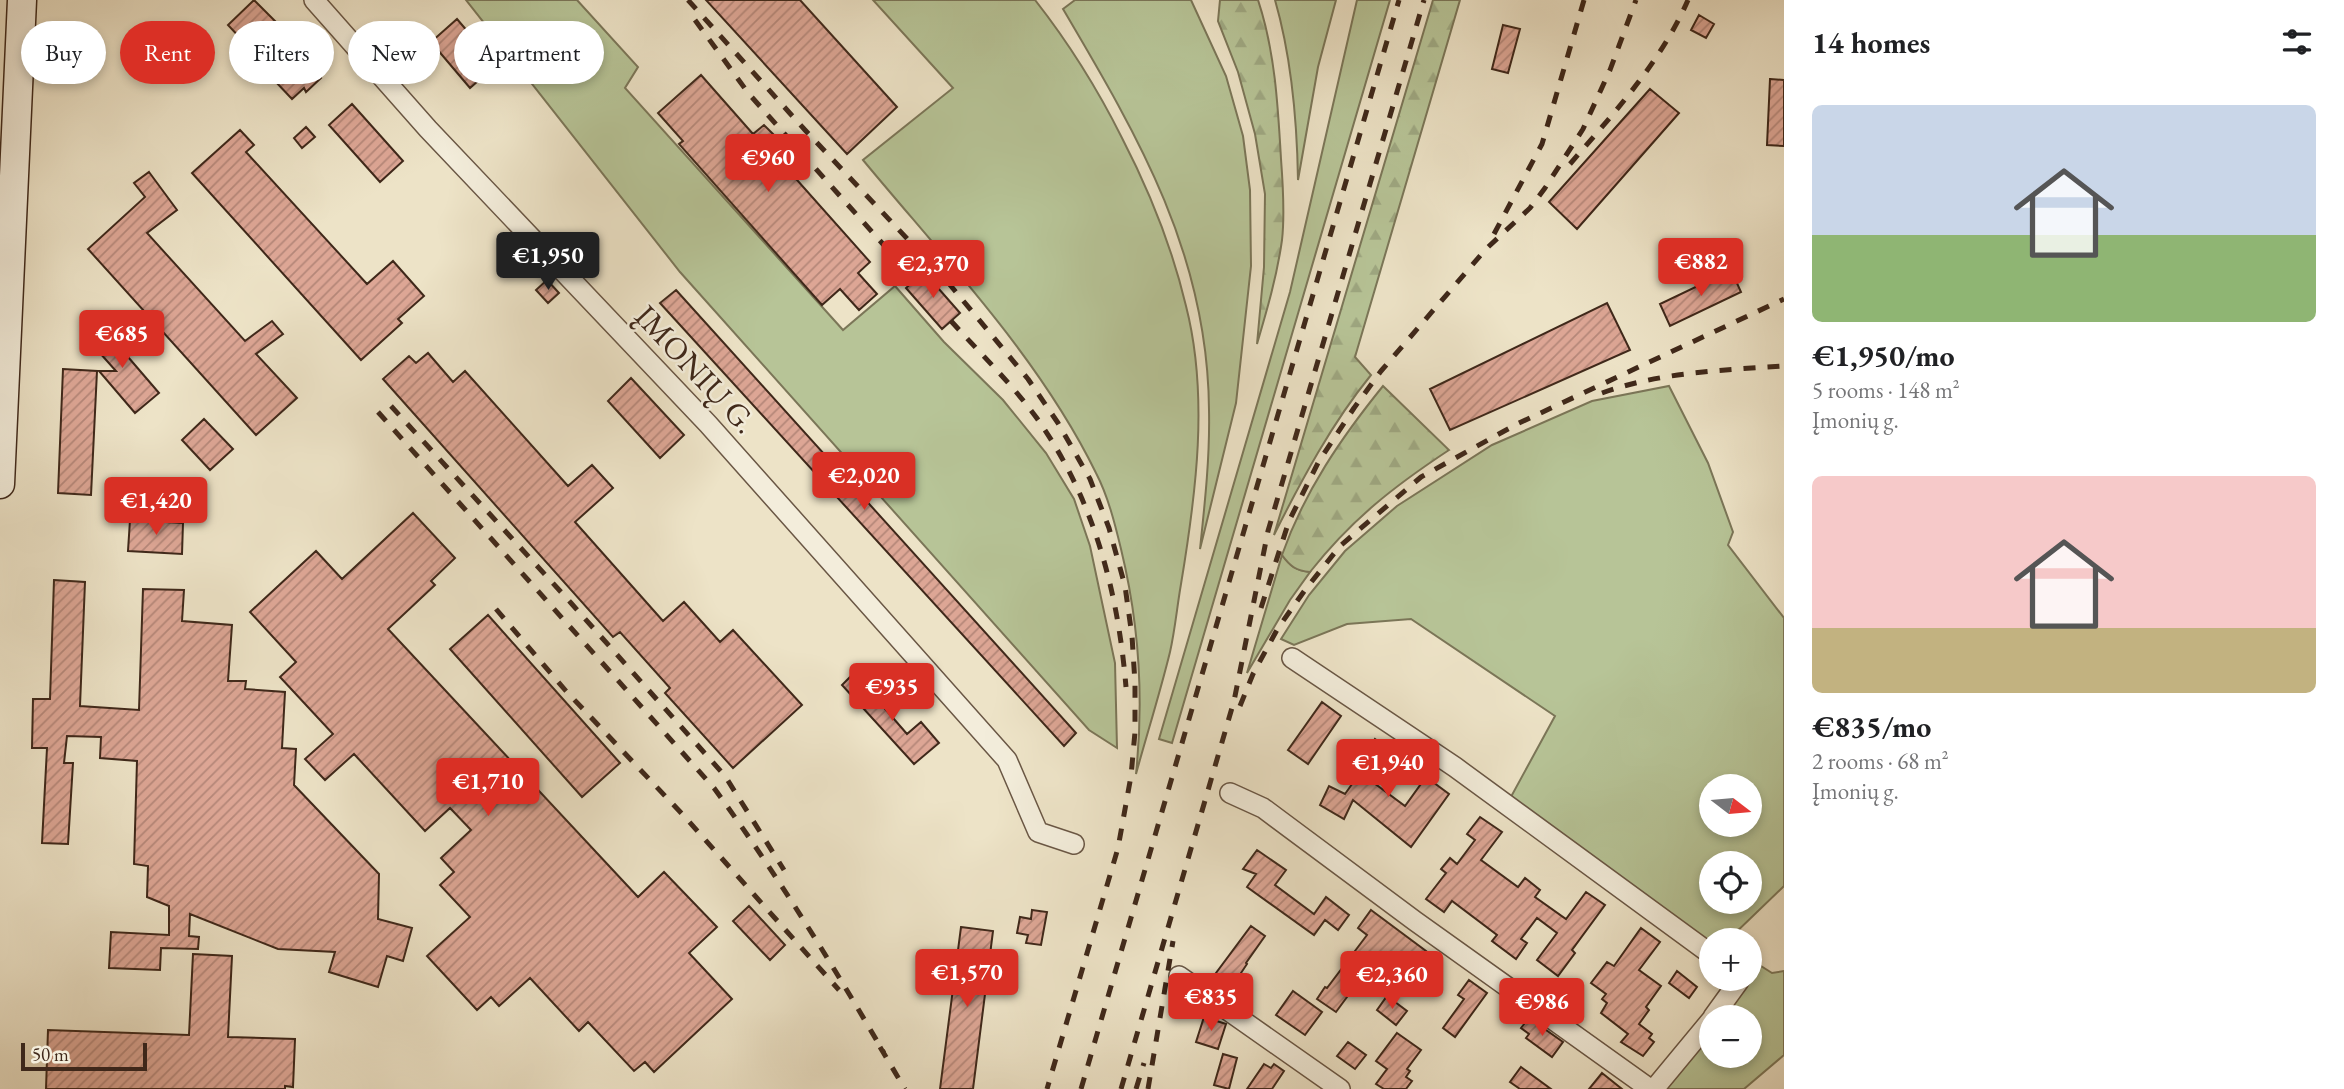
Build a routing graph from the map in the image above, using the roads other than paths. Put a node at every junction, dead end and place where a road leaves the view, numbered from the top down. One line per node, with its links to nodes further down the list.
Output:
1 (22, 0): 3 (main road)
2 (314, 0): 6 (street, ĮMONIŲ G.)
3 (0, 484)
4 (1292, 658): 7 (street)
5 (1230, 793): 13 (street)
6 (1074, 844)
7 (1699, 945)
8 (1179, 976): 12 (street)
9 (1734, 991): 10 (street)
10 (1723, 1005)
11 (1699, 1033): 13 (street)
12 (1340, 1089)
13 (1652, 1089)

